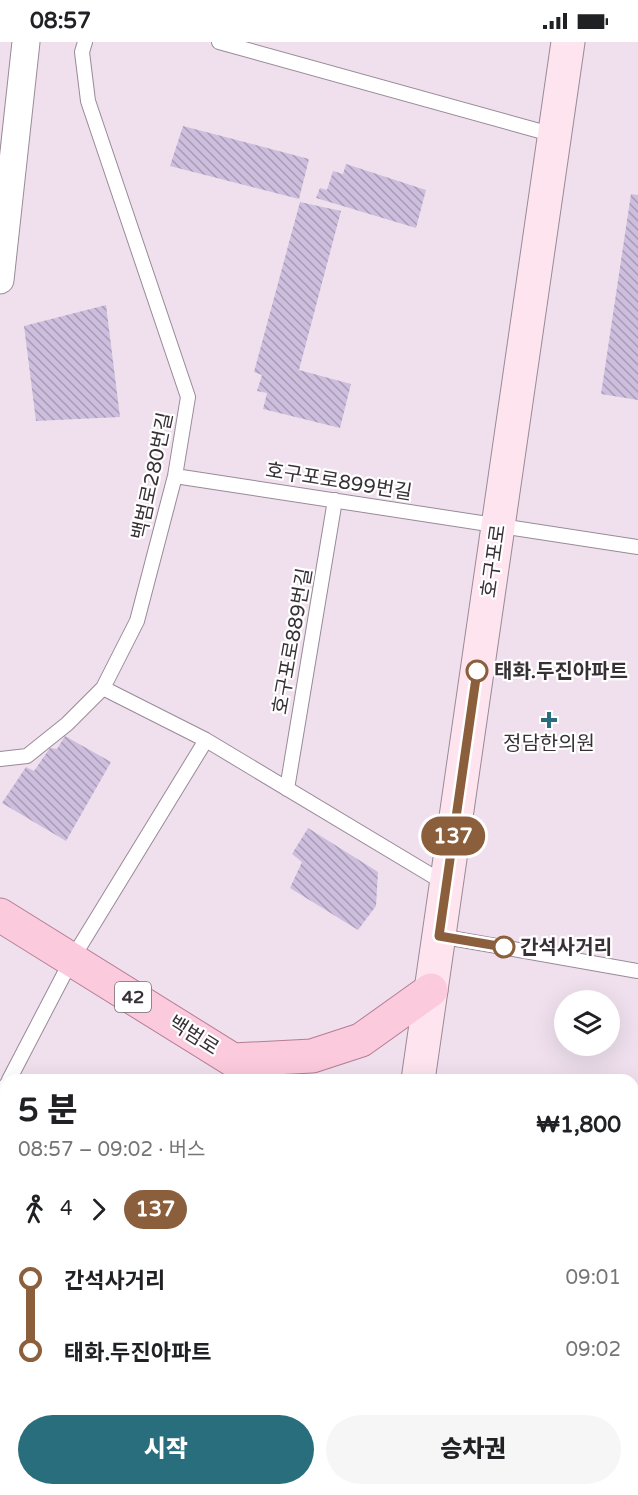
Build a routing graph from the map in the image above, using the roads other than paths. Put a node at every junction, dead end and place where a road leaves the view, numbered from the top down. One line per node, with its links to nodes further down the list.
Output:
1 (26, 42): 6 (street)
2 (85, 42): 7 (lane, 백범로280번길)
3 (219, 42): 5 (lane)
4 (567, 42): 5 (main road, 호구포로)
5 (554, 135): 9 (main road, 호구포로)
6 (0, 280)
7 (175, 476): 8 (lane, 호구포로899번길); 11 (lane, 백범로280번길)
8 (335, 500): 9 (lane, 호구포로899번길); 14 (lane, 호구포로889번길)
9 (498, 525): 10 (lane, 호구포로899번길); 15 (main road, 호구포로)
10 (638, 547)
11 (104, 688): 12 (lane); 13 (lane, 백범로280번길)
12 (206, 740): 14 (lane); 18 (lane)
13 (0, 759)
14 (287, 789): 15 (lane)
15 (446, 884): 17 (main road, 호구포로)
16 (0, 915): 18 (main road, 백범로 / 42)
17 (439, 936): 19 (lane); 20 (main road, 호구포로)
18 (72, 959): 21 (main road, 백범로 / 42); 22 (lane)
19 (638, 972)
20 (431, 990): 21 (main road); 24 (main road, 호구포로)
21 (233, 1060): 23 (main road, 백범로 / 42)
22 (12, 1074)
23 (256, 1074)
24 (419, 1074)

